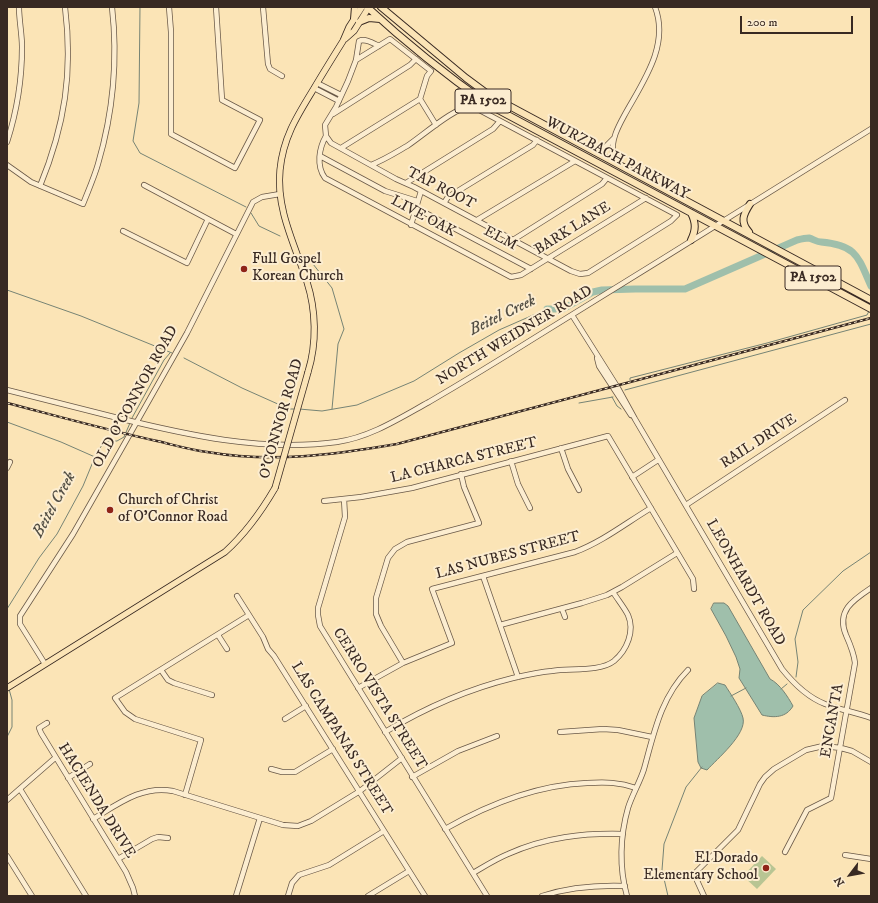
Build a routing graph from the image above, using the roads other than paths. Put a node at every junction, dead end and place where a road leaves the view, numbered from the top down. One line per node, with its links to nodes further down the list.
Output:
1 (19, 7): 30 (street)
2 (65, 7): 40 (street)
3 (112, 7): 40 (street)
4 (169, 7): 5 (street)
5 (216, 7)
6 (263, 7): 18 (street)
7 (355, 7): 14 (highway)
8 (366, 7): 13 (highway, WURZBACH PARKWAY / PA 1502); 14 (main road, O'CONNOR ROAD)
9 (381, 7): 12 (highway, WURZBACH PARKWAY / PA 1502)
10 (385, 7): 12 (highway)
11 (655, 7): 28 (street)
12 (389, 13): 32 (highway, WURZBACH PARKWAY / PA 1502)
13 (381, 20): 14 (highway); 49 (highway, WURZBACH PARKWAY / PA 1502)
14 (357, 21): 19 (main road, O'CONNOR ROAD)
15 (379, 46): 16 (street); 17 (street); 17 (street)
16 (416, 59): 21 (street); 23 (street)
17 (356, 60): 20 (street)
18 (282, 76)
19 (316, 86): 20 (street); 22 (street); 43 (main road, O'CONNOR ROAD)
20 (342, 95): 22 (street)
21 (420, 99): 25 (street); 31 (street)
22 (339, 101): 23 (street)
23 (332, 114): 27 (street)
24 (500, 121): 25 (street); 29 (street); 39 (street)
25 (436, 125): 36 (street)
26 (871, 129): 47 (street, NORTH WEIDNER ROAD)
27 (326, 136): 31 (street, TAP ROOT); 33 (street)
28 (614, 138): 32 (street); 37 (street)
29 (537, 140): 34 (street); 46 (street)
30 (7, 142)
31 (341, 148): 36 (street, TAP ROOT)
32 (594, 152): 37 (highway, WURZBACH PARKWAY / PA 1502)
33 (320, 156): 45 (street); 53 (street, LIVE OAK)
34 (575, 161): 38 (street); 51 (street)
35 (7, 165): 40 (street)
36 (371, 165): 39 (street, TAP ROOT)
37 (620, 165): 52 (highway, WURZBACH PARKWAY / PA 1502)
38 (607, 178): 44 (street); 58 (street)
39 (406, 183): 42 (street, TAP ROOT)
40 (40, 186)
41 (144, 186): 50 (street)
42 (421, 190): 45 (street); 46 (street, TAP ROOT)
43 (280, 194): 56 (street, OLD O'CONNOR ROAD); 95 (main road, O'CONNOR ROAD, bridge)
44 (646, 198): 60 (street, BARK LANE); 60 (street, TAP ROOT)
45 (417, 201): 48 (street)
46 (444, 202): 51 (street, TAP ROOT)
47 (750, 204): 52 (street, NORTH WEIDNER ROAD); 57 (highway)
48 (416, 208): 53 (street); 61 (street, ELM)
49 (691, 213): 54 (highway, WURZBACH PARKWAY / PA 1502); 59 (highway)
50 (208, 219): 55 (street); 56 (street)
51 (477, 220): 58 (street, TAP ROOT)
52 (723, 220): 54 (street, NORTH WEIDNER ROAD); 57 (highway, WURZBACH PARKWAY / PA 1502)
53 (411, 225): 62 (street, LIVE OAK)
54 (714, 226): 59 (street, NORTH WEIDNER ROAD); 64 (highway, WURZBACH PARKWAY / PA 1502)
55 (123, 231)
56 (236, 234): 68 (street, OLD O'CONNOR ROAD)
57 (751, 235): 63 (highway, WURZBACH PARKWAY / PA 1502)
58 (513, 240): 60 (street, TAP ROOT)
59 (691, 240): 65 (street, NORTH WEIDNER ROAD)
60 (548, 259): 61 (street, BARK LANE)
61 (531, 270): 62 (street, BARK LANE)
62 (511, 277)
63 (871, 300)
64 (871, 309)
65 (572, 315): 68 (street, NORTH WEIDNER ROAD); 70 (street, LEONHARDT ROAD)
66 (7, 390): 68 (street, NORTH WEIDNER ROAD)
67 (845, 400): 79 (street, RAIL DRIVE)
68 (136, 422): 95 (street, OLD O'CONNOR ROAD)
69 (561, 448): 71 (street, LA CHARCA STREET); 75 (street, LA CHARCA STREET); 76 (street)
70 (658, 460): 75 (street); 79 (street, LEONHARDT ROAD)
71 (511, 461): 74 (street, LA CHARCA STREET); 80 (street)
72 (10, 462): 73 (street)
73 (7, 468)
74 (460, 474): 77 (street, LA CHARCA STREET); 94 (street)
75 (632, 477): 81 (street)
76 (579, 490)
77 (344, 499): 78 (street, LA CHARCA STREET); 100 (street, CERRO VISTA STREET)
78 (324, 501)
79 (686, 505): 103 (street, LEONHARDT ROAD)
80 (530, 508)
81 (651, 508): 82 (street); 83 (street, LAS NUBES STREET)
82 (677, 553): 85 (street); 86 (street)
83 (483, 576): 91 (street); 94 (street, LAS NUBES STREET)
84 (871, 588): 103 (street, ENCANTA)
85 (694, 589)
86 (613, 592): 88 (street); 98 (street)
87 (237, 596): 89 (street, LAS CAMPANAS STREET)
88 (562, 609): 90 (street); 91 (street)
89 (250, 615): 92 (street); 102 (street, LAS CAMPANAS STREET)
90 (565, 617)
91 (500, 625): 98 (street)
92 (218, 635): 93 (street); 96 (street)
93 (227, 649)
94 (403, 663): 100 (street)
95 (45, 664): 99 (main road, O'CONNOR ROAD)
96 (161, 670): 101 (street); 123 (street)
97 (688, 670): 110 (street)
98 (518, 677): 107 (street)
99 (7, 688)
100 (358, 688): 107 (street, CERRO VISTA STREET)
101 (212, 695)
102 (306, 706): 105 (street); 112 (street, LAS CAMPANAS STREET)
103 (846, 710): 104 (street, LEONHARDT ROAD); 111 (street, ENCANTA)
104 (871, 718)
105 (285, 719)
106 (47, 723): 113 (street, HACIENDA DRIVE)
107 (385, 732): 114 (street, CERRO VISTA STREET)
108 (560, 732): 110 (street)
109 (497, 736): 118 (street)
110 (652, 737): 121 (street)
111 (841, 748): 115 (street); 131 (street, ENCANTA); 149 (street)
112 (333, 749): 117 (street); 122 (street, LAS CAMPANAS STREET)
113 (55, 758): 119 (street, HACIENDA DRIVE); 120 (street)
114 (402, 758): 118 (street, CERRO VISTA STREET); 122 (street)
115 (871, 762)
116 (90, 764): 119 (street)
117 (271, 769)
118 (412, 777): 127 (street, CERRO VISTA STREET)
119 (68, 778): 126 (street, HACIENDA DRIVE)
120 (20, 788): 124 (street); 140 (street)
121 (636, 788): 127 (street); 129 (street)
122 (360, 791): 125 (street); 128 (street, LAS CAMPANAS STREET)
123 (185, 795): 125 (street); 126 (street)
124 (7, 800)
125 (260, 818): 142 (street)
126 (93, 819): 134 (street, HACIENDA DRIVE)
127 (445, 829): 137 (street, CERRO VISTA STREET)
128 (384, 831): 136 (street, LAS CAMPANAS STREET); 143 (street)
129 (623, 834): 137 (street); 138 (street)
130 (168, 838): 134 (street)
131 (785, 852)
132 (845, 855): 135 (street)
133 (7, 856): 139 (street)
134 (118, 859): 141 (street, HACIENDA DRIVE)
135 (871, 859)
136 (409, 871): 144 (street); 145 (street, LAS CAMPANAS STREET)
137 (473, 873): 146 (street, CERRO VISTA STREET)
138 (625, 886): 147 (street); 148 (street)
139 (32, 896)
140 (86, 896)
141 (135, 896)
142 (236, 896)
143 (288, 896)
144 (368, 896)
145 (425, 896)
146 (487, 896)
147 (542, 896)
148 (627, 896)
149 (704, 896)

